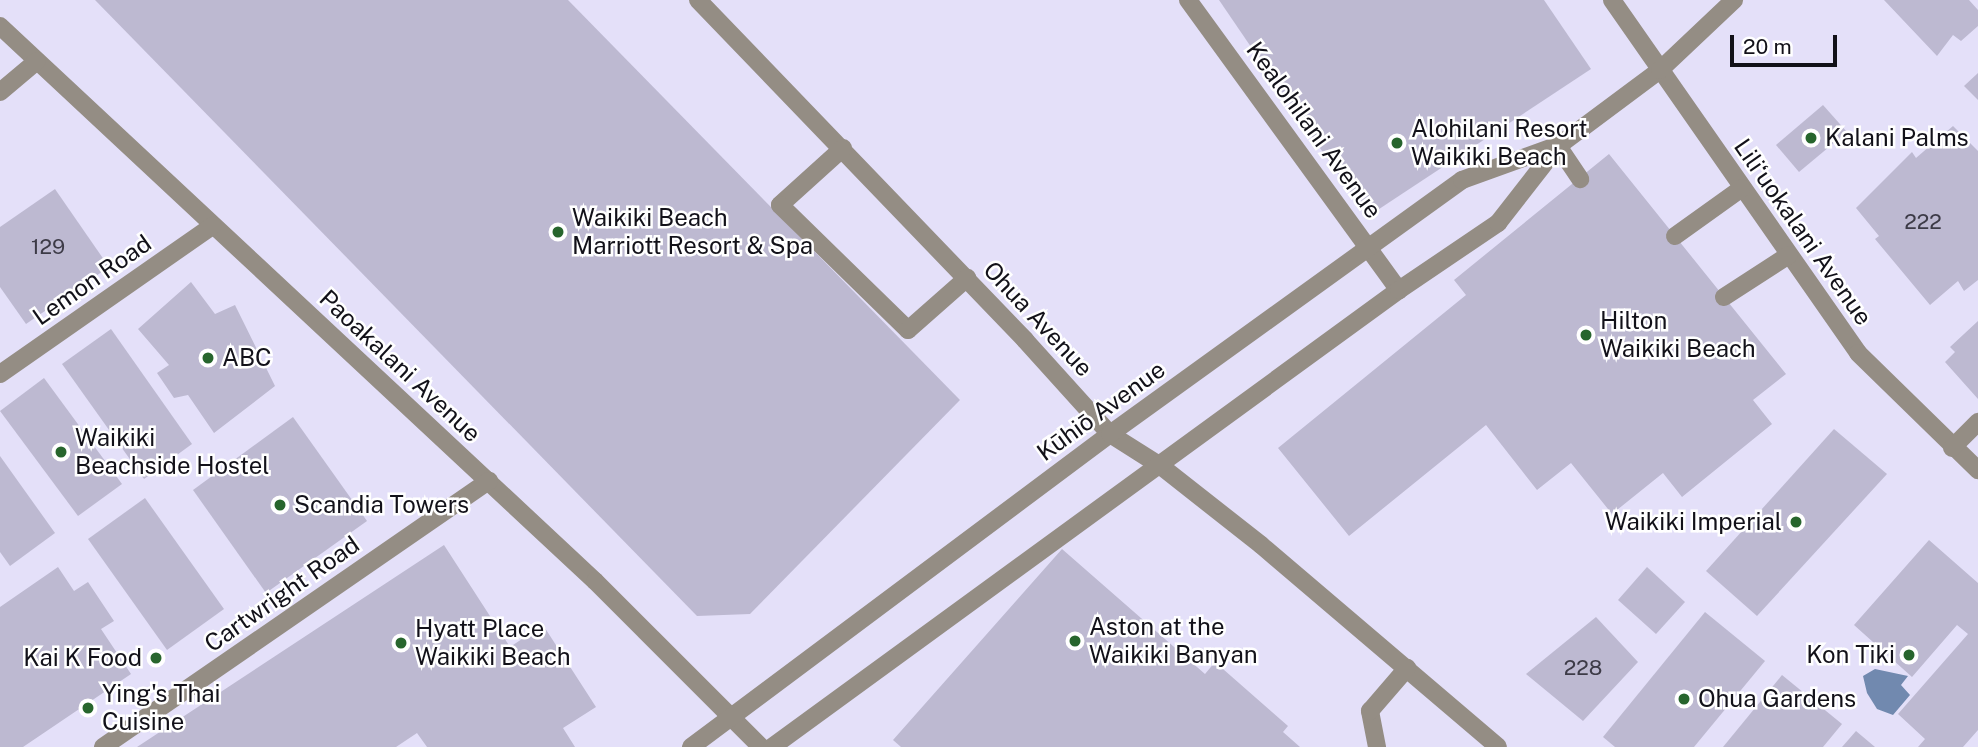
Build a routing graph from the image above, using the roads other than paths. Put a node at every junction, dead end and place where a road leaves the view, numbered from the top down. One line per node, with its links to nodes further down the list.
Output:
1 (698, 0): 10 (street, Ohua Avenue)
2 (1188, 0): 15 (street, Kealohilani Avenue)
3 (1612, 0): 7 (street, Liliʻuokalani Avenue)
4 (1734, 0): 7 (street, Kūhiō Avenue)
5 (0, 26): 6 (street, Paoakalani Avenue)
6 (37, 61): 8 (street); 13 (street, Paoakalani Avenue)
7 (1660, 70): 9 (street, Kūhiō Avenue); 12 (street, Liliʻuokalani Avenue)
8 (0, 92)
9 (1558, 146): 11 (street); 15 (street, Kūhiō Avenue); 18 (street, Kūhiō Avenue)
10 (843, 148): 17 (street, Ohua Avenue); 17 (street)
11 (1580, 179)
12 (1742, 188): 14 (street); 16 (street, Liliʻuokalani Avenue)
13 (212, 226): 20 (street, Lemon Road); 26 (street, Paoakalani Avenue)
14 (1675, 236)
15 (1369, 247): 18 (street, Kealohilani Avenue); 22 (street, Kūhiō Avenue)
16 (1788, 254): 19 (street); 23 (street, Liliʻuokalani Avenue)
17 (967, 278): 22 (street, Ohua Avenue)
18 (1399, 290): 24 (street, Kūhiō Avenue)
19 (1724, 297)
20 (0, 374)
21 (1978, 422): 23 (street)
22 (1110, 434): 24 (street, Ohua Avenue); 28 (street, Kūhiō Avenue)
23 (1952, 448): 25 (street, Liliʻuokalani Avenue)
24 (1162, 467): 27 (street, Ohua Avenue); 32 (street, Kūhiō Avenue)
25 (1978, 470)
26 (489, 481): 28 (street, Paoakalani Avenue); 29 (street, Cartwright Road)
27 (1407, 668): 33 (street); 34 (street, Ohua Avenue)
28 (735, 716): 30 (street, Kūhiō Avenue); 31 (street, Paoakalani Avenue)
29 (103, 747)
30 (691, 747)
31 (761, 747)
32 (772, 747)
33 (1377, 747)
34 (1499, 747)

